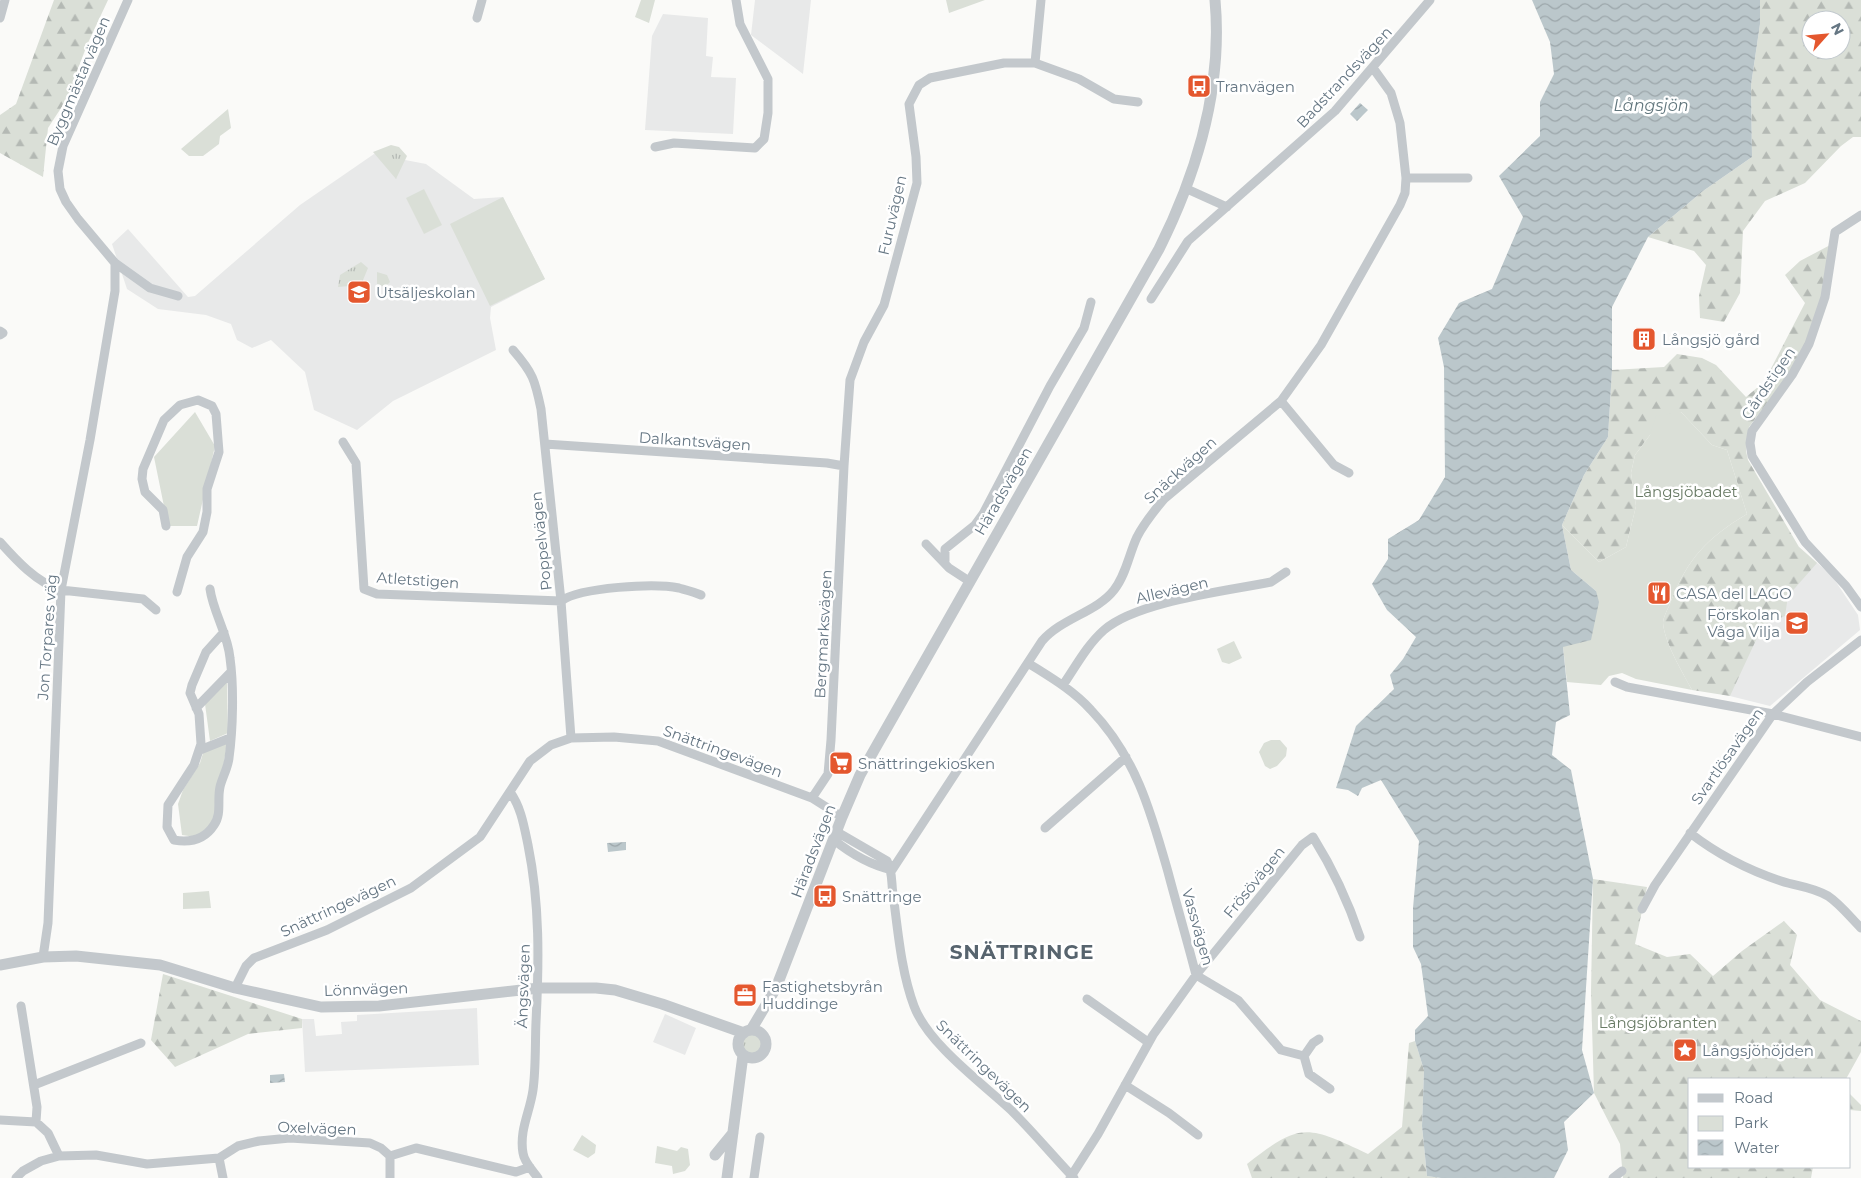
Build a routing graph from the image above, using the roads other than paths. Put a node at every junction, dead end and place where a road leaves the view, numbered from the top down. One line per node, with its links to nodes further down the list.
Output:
1 (5, 0): 8 (street)
2 (128, 0): 19 (street, Byggmästarvägen)
3 (482, 0): 9 (street)
4 (736, 0): 13 (street)
5 (1041, 0): 10 (street)
6 (1215, 0): 16 (street, Häradsvägen)
7 (1430, 0): 11 (street, Badstrandsvägen)
8 (0, 18)
9 (477, 18)
10 (1035, 63): 12 (street, Furuvägen); 29 (street, Furuvägen)
11 (1373, 68): 14 (street, Snäckvägen); 17 (street, Badstrandsvägen)
12 (1138, 102)
13 (655, 147)
14 (1406, 178): 15 (street); 26 (street, Snäckvägen)
15 (1468, 178)
16 (1187, 189): 17 (street); 36 (street, Häradsvägen)
17 (1227, 207): 21 (street, Badstrandsvägen)
18 (1861, 215): 42 (street, Gårdstigen)
19 (115, 263): 20 (street, Byggmästarvägen); 38 (street, Jon Torpares väg)
20 (178, 296)
21 (1151, 299)
22 (1091, 302): 34 (street, Häradsvägen)
23 (0, 331): 24 (street)
24 (0, 335)
25 (513, 350): 28 (street, Poppelvägen)
26 (1281, 401): 30 (street); 46 (street, Snäckvägen)
27 (344, 442): 41 (street, Atletstigen)
28 (545, 444): 29 (street, Dalkantsvägen); 41 (street, Poppelvägen)
29 (844, 466): 58 (street, Bergmarksvägen)
30 (1350, 474)
31 (166, 526): 39 (street)
32 (0, 542): 38 (street)
33 (926, 544): 34 (street)
34 (945, 562): 36 (street)
35 (1286, 572): 49 (street, Allevägen)
36 (969, 581): 59 (street, Häradsvägen)
37 (210, 589): 44 (street)
38 (61, 590): 43 (street); 67 (street, Jon Torpares väg)
39 (176, 592)
40 (701, 595): 41 (street)
41 (562, 601): 54 (street, Poppelvägen)
42 (1861, 607)
43 (156, 610)
44 (224, 632): 47 (street); 50 (street)
45 (1861, 640): 51 (street, Svartlösavägen)
46 (1028, 663): 49 (street, Vassvägen); 63 (street, Snäckvägen)
47 (231, 672): 50 (street); 53 (street)
48 (1615, 682): 51 (street)
49 (1063, 685): 56 (street, Vassvägen)
50 (196, 708): 55 (street)
51 (1773, 714): 52 (street); 61 (street, Svartlösavägen)
52 (1861, 737)
53 (230, 738): 55 (street); 55 (street)
54 (571, 738): 57 (street, Snättringevägen); 58 (street, Snättringevägen)
55 (200, 750)
56 (1126, 757): 60 (street); 69 (street, Vassvägen)
57 (510, 792): 70 (street, Snättringevägen); 71 (street, Ängsvägen)
58 (812, 798): 59 (street, Snättringevägen)
59 (842, 817): 62 (street, Häradsvägen)
60 (1045, 828)
61 (1690, 833): 64 (street, Svartlösavägen); 65 (street)
62 (835, 836): 63 (street); 74 (street, Häradsvägen)
63 (892, 870): 94 (street, Snättringevägen)
64 (1642, 909)
65 (1861, 928)
66 (1360, 937): 69 (street, Frösövägen)
67 (43, 957): 68 (street, Lönnvägen); 70 (street, Lönnvägen)
68 (0, 965)
69 (1196, 975): 76 (street, Frösövägen); 79 (street, Vassvägen)
70 (235, 988): 71 (street, Lönnvägen)
71 (539, 988): 74 (street, Lönnvägen); 92 (street, Ängsvägen)
72 (1087, 999): 76 (street)
73 (21, 1006): 80 (street)
74 (749, 1035): 78 (street); 78 (street, Häradsvägen)
75 (1319, 1039): 79 (street)
76 (1148, 1042): 81 (street, Frösövägen)
77 (141, 1043): 80 (street)
78 (747, 1056): 85 (street)
79 (1304, 1056): 82 (street)
80 (34, 1085): 84 (street)
81 (1125, 1085): 86 (street); 94 (street, Frösövägen)
82 (1330, 1089)
83 (0, 1120): 84 (street)
84 (36, 1122): 89 (street)
85 (734, 1132): 88 (street); 99 (street)
86 (1198, 1135)
87 (760, 1137): 100 (street)
88 (715, 1155)
89 (59, 1156): 91 (street, Oxelvägen); 95 (street, Oxelvägen)
90 (390, 1156): 91 (street, Oxelvägen); 92 (street); 97 (street)
91 (219, 1158): 96 (street)
92 (530, 1167): 98 (street, Ängsvägen)
93 (1622, 1171): 101 (street)
94 (1072, 1177)
95 (16, 1178)
96 (223, 1178)
97 (390, 1178)
98 (538, 1178)
99 (727, 1178)
100 (754, 1178)
101 (1612, 1178)

